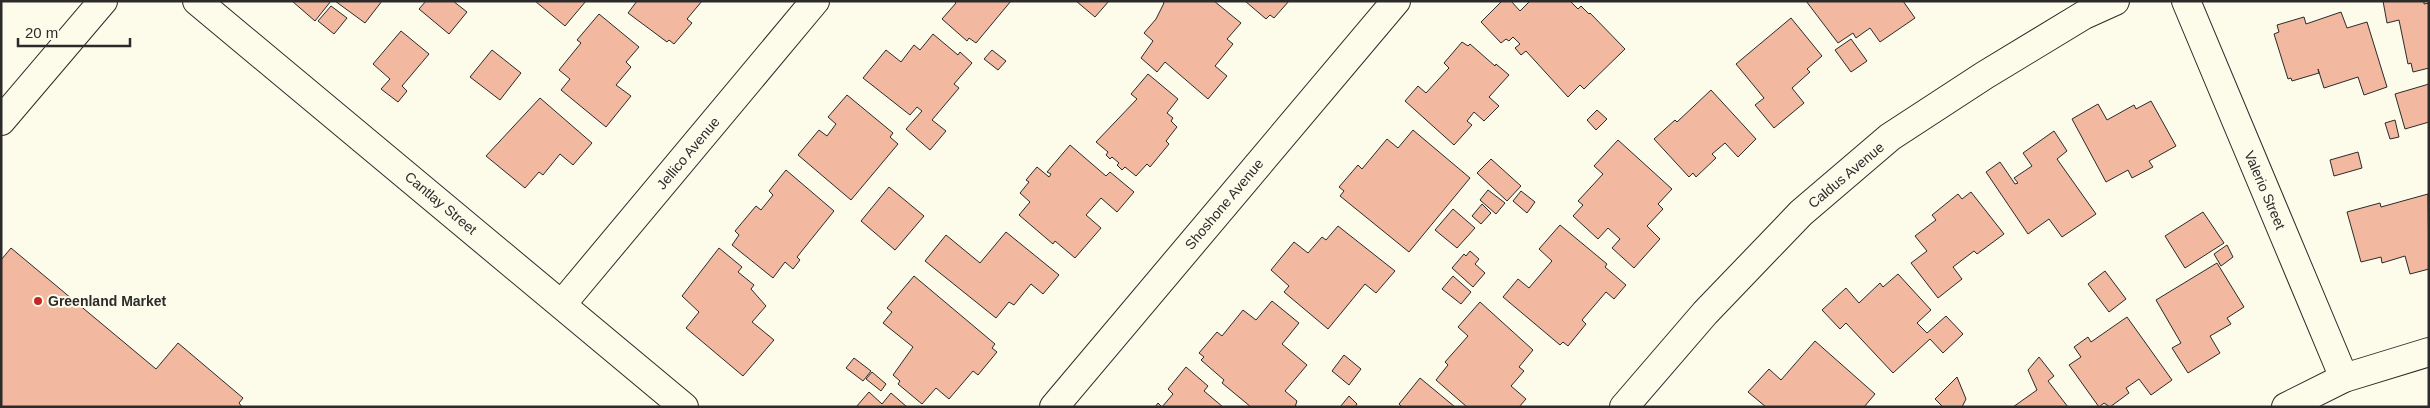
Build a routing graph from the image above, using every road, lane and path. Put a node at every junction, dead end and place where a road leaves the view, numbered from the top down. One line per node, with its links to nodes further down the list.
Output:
1 (102, 1): 7 (street)
2 (197, 1): 8 (street, Cantlay Street)
3 (815, 1): 8 (street, Jellico Avenue)
4 (1396, 1): 12 (street, Shoshone Avenue)
5 (2115, 1): 13 (street, Caldus Avenue)
6 (2186, 1): 10 (street, Valerio Street)
7 (1, 121)
8 (562, 304): 11 (street, Cantlay Street)
9 (2429, 352): 10 (street)
10 (2344, 378): 14 (street)
11 (684, 407)
12 (1054, 407)
13 (1624, 407)
14 (2286, 407)

